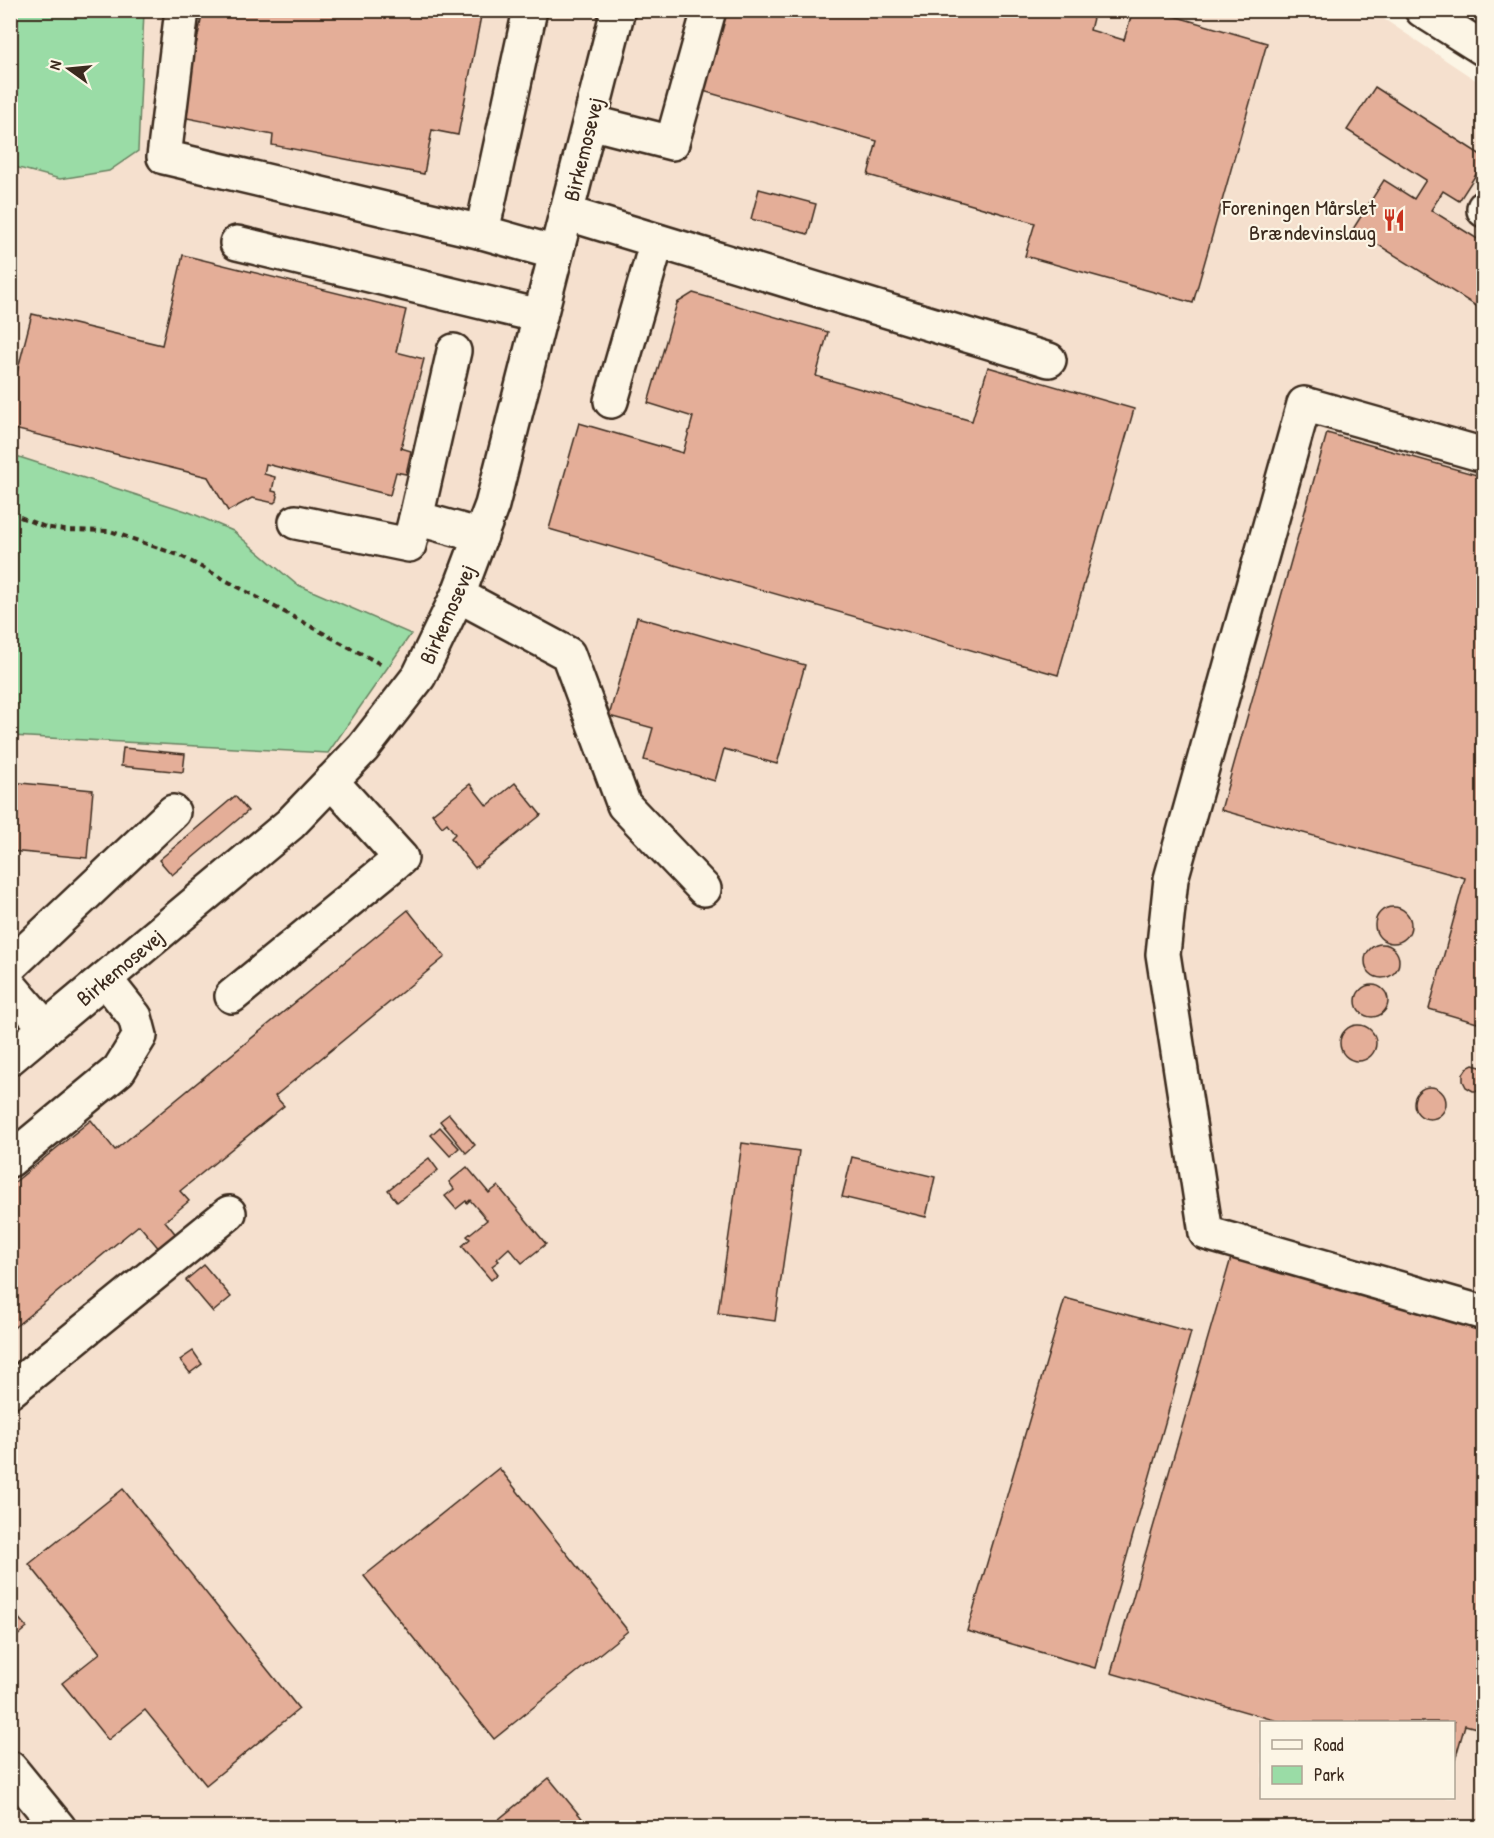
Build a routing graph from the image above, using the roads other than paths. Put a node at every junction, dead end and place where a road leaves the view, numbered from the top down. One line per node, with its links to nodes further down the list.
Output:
1 (182, 10): 9 (street)
2 (530, 10): 9 (street)
3 (618, 10): 7 (street, Birkemosevej)
4 (709, 10): 7 (street)
5 (1422, 10): 6 (street)
6 (1484, 49)
7 (590, 122): 8 (street, Birkemosevej)
8 (566, 213): 10 (street); 12 (street, Birkemosevej)
9 (482, 232): 12 (street)
10 (657, 241): 15 (street); 16 (street)
11 (237, 243): 13 (street)
12 (556, 253): 13 (street, Birkemosevej)
13 (540, 316): 20 (street, Birkemosevej)
14 (454, 351): 18 (street)
15 (1049, 360)
16 (611, 401)
17 (1484, 455): 33 (street)
18 (416, 518): 19 (street); 20 (street)
19 (296, 522)
20 (481, 536): 21 (street, Birkemosevej)
21 (458, 595): 22 (street, Birkemosevej); 24 (street)
22 (331, 781): 26 (street, Birkemosevej); 28 (street)
23 (173, 812): 25 (street)
24 (704, 889)
25 (10, 966)
26 (105, 979): 29 (street, Birkemosevej); 31 (street)
27 (10, 986): 29 (street)
28 (231, 996)
29 (46, 1028): 30 (street, Birkemosevej)
30 (10, 1058)
31 (10, 1160)
32 (230, 1213): 34 (street)
33 (1484, 1313)
34 (10, 1391)
35 (10, 1768): 36 (street)
36 (59, 1827)

